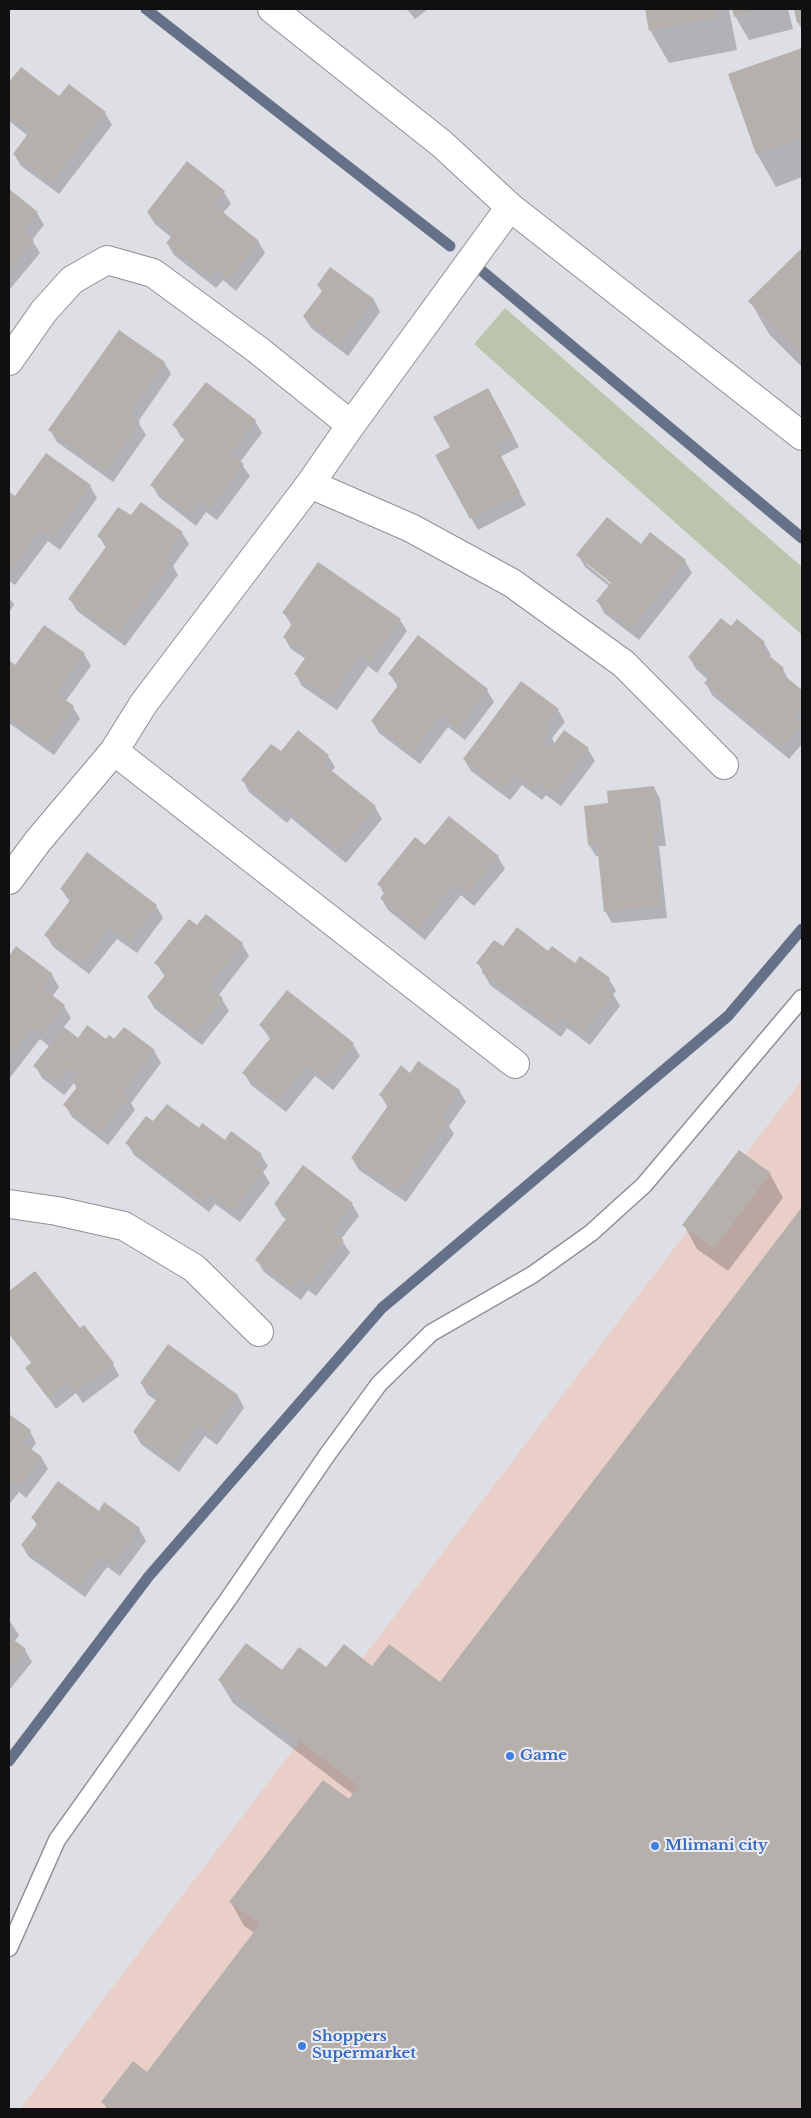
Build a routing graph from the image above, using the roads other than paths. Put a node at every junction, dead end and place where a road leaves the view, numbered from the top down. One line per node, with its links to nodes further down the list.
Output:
1 (272, 9): 2 (street)
2 (510, 207): 4 (street); 5 (street)
3 (9, 361): 4 (street)
4 (351, 425): 6 (street)
5 (802, 436)
6 (310, 484): 7 (street); 8 (street)
7 (114, 751): 9 (street); 11 (street)
8 (724, 764)
9 (9, 880)
10 (802, 998): 14 (lane)
11 (515, 1064)
12 (9, 1204): 13 (street)
13 (259, 1332)
14 (9, 1948)

